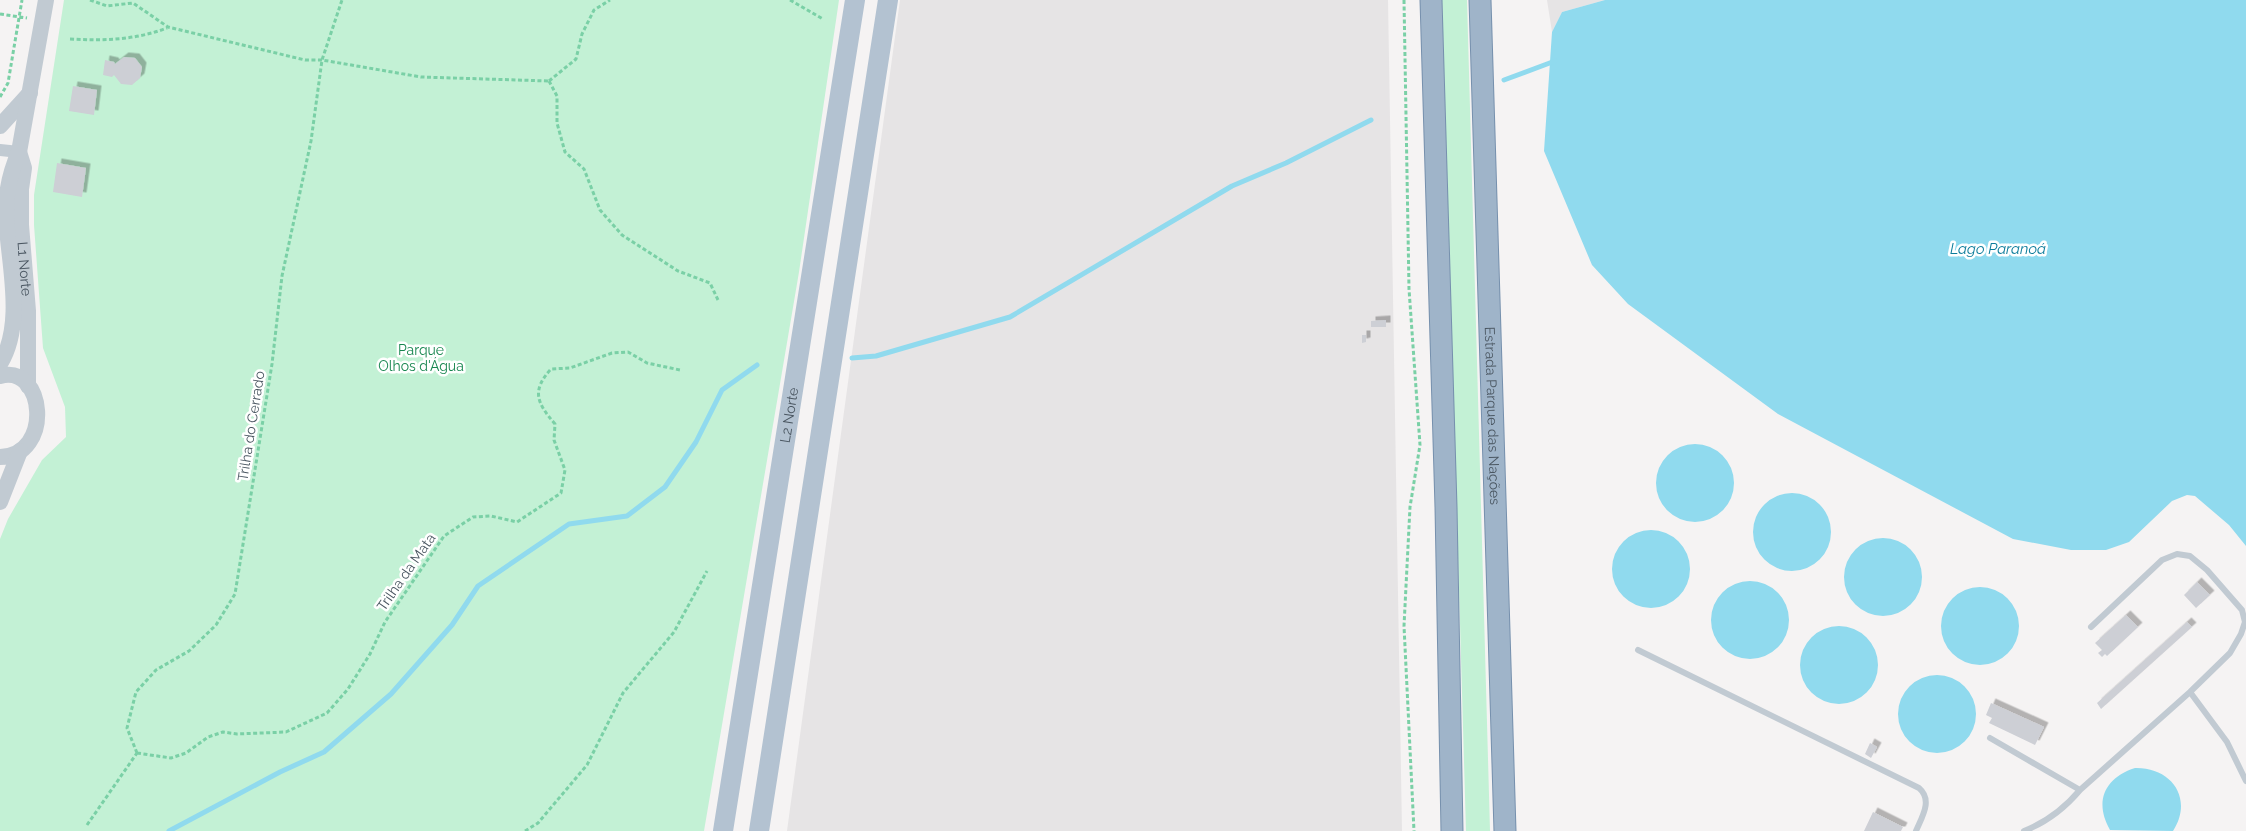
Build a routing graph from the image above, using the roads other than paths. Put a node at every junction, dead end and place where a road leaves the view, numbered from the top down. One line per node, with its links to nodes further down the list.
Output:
1 (46, 0): 6 (street, L1 Norte)
2 (855, 0): 24 (main road, L2 Norte)
3 (888, 0): 25 (main road)
4 (1431, 0): 26 (highway)
5 (1480, 0): 27 (highway, Estrada Parque das Nações)
6 (30, 93): 7 (street); 9 (street, L1 Norte)
7 (0, 126)
8 (0, 150): 9 (street)
9 (19, 152): 11 (street, L1 Norte); 14 (street, L1 Norte)
10 (0, 194): 11 (street)
11 (6, 212): 12 (street, L1 Norte)
12 (0, 364)
13 (0, 376): 14 (street)
14 (28, 386): 15 (street)
15 (20, 451): 16 (street); 17 (street)
16 (0, 457)
17 (0, 502)
18 (2091, 627): 20 (lane)
19 (1638, 650): 28 (lane)
20 (2190, 692): 22 (lane); 23 (lane)
21 (1990, 738): 23 (lane)
22 (2246, 781)
23 (2080, 790): 29 (lane)
24 (724, 831)
25 (759, 831)
26 (1452, 831)
27 (1505, 831)
28 (1916, 831)
29 (2024, 831)

